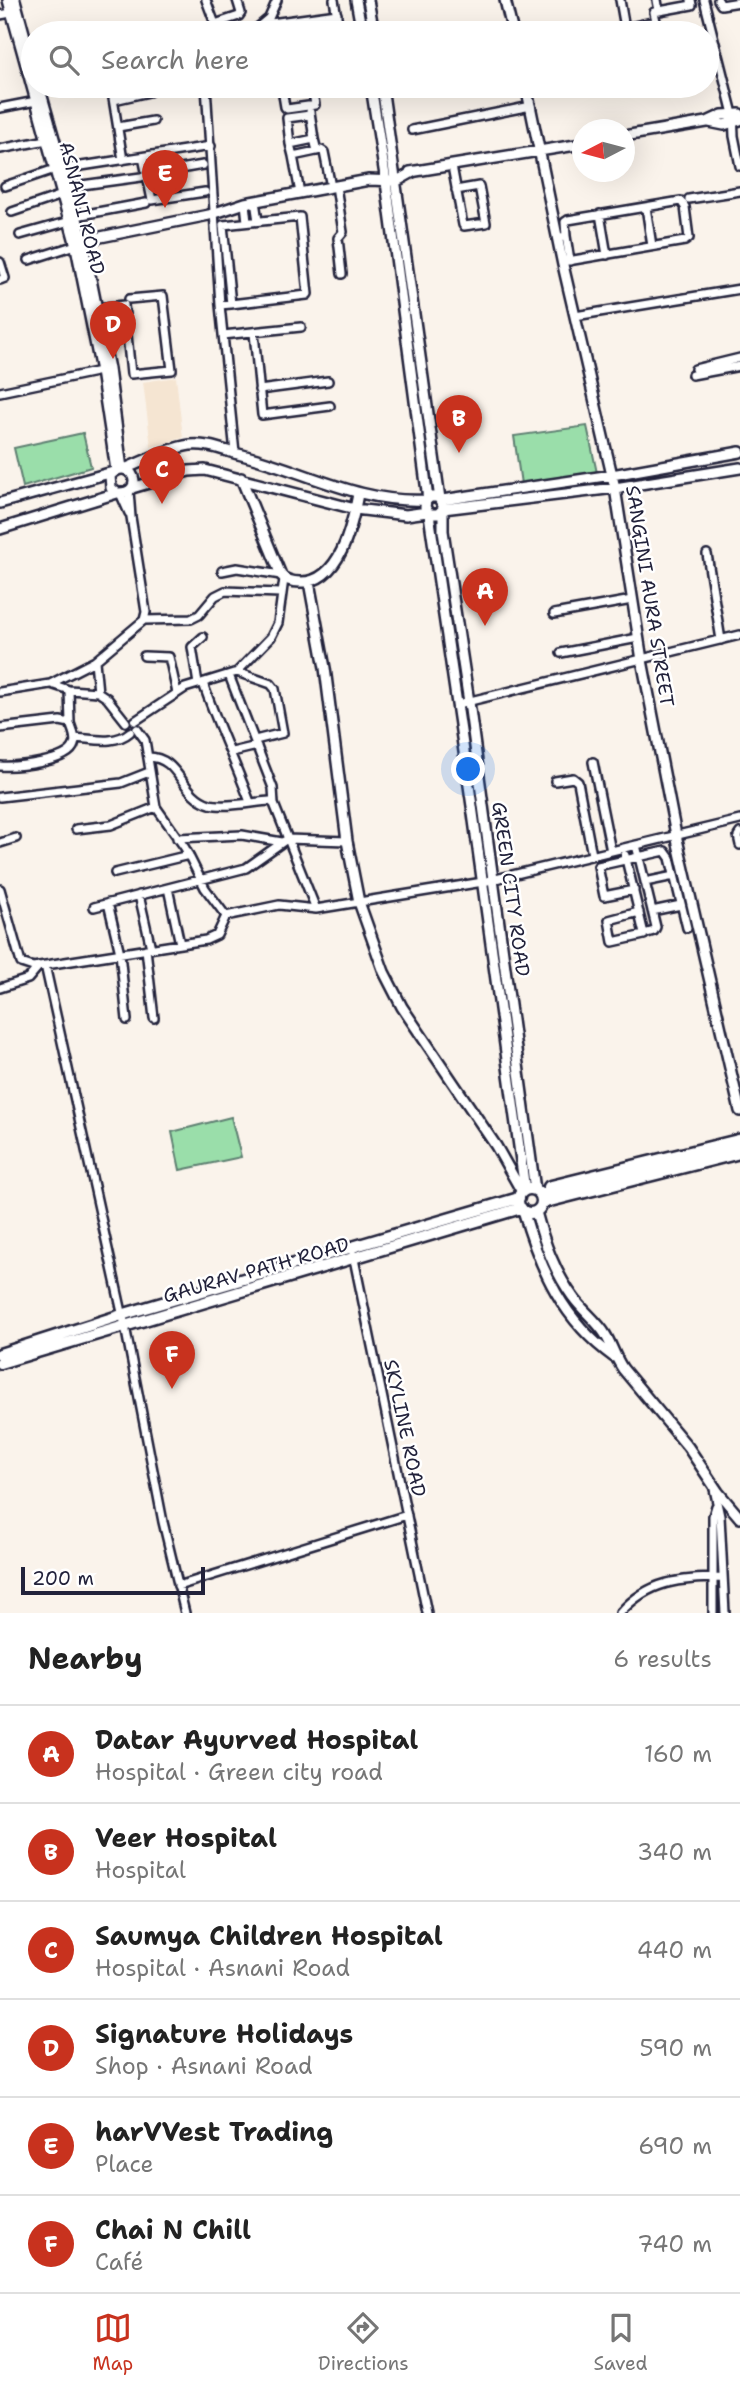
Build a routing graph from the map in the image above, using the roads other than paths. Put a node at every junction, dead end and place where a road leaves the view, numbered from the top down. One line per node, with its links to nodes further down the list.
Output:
1 (8, 0): 17 (street, ASNANI ROAD)
2 (15, 0): 31 (street)
3 (205, 0): 21 (street); 22 (street)
4 (237, 0): 23 (street)
5 (277, 0): 20 (street)
6 (334, 0): 19 (street)
7 (356, 0): 25 (street)
8 (368, 0): 26 (street)
9 (505, 0): 27 (street)
10 (620, 0): 28 (street)
11 (657, 0): 16 (street)
12 (691, 0): 16 (street)
13 (704, 0): 30 (street)
14 (718, 0): 15 (street)
15 (740, 2)
16 (659, 11): 29 (street)
17 (11, 13): 18 (street); 32 (street, ASNANI ROAD)
18 (0, 15)
19 (337, 15): 20 (street); 24 (street)
20 (270, 20)
21 (209, 21)
22 (214, 21)
23 (224, 21)
24 (338, 21)
25 (360, 21)
26 (372, 21)
27 (510, 21)
28 (624, 21)
29 (656, 21)
30 (709, 21)
31 (21, 22)
32 (21, 48)
33 (719, 63): 48 (street)
34 (35, 98): 44 (street, ASNANI ROAD)
35 (41, 98): 54 (street, ASNANI ROAD)
36 (123, 98): 43 (street)
37 (207, 98): 56 (street)
38 (284, 98): 47 (street)
39 (314, 98): 47 (street)
40 (374, 98): 69 (street)
41 (383, 98): 69 (street)
42 (529, 98): 45 (street, SANGINI AURA STREET)
43 (114, 100): 50 (street)
44 (36, 101): 46 (street); 54 (street, ASNANI ROAD)
45 (531, 106): 51 (street); 60 (street, SANGINI AURA STREET)
46 (0, 108)
47 (309, 110): 53 (street); 55 (street)
48 (732, 118): 52 (street); 66 (street)
49 (153, 121): 50 (street)
50 (118, 127): 63 (street)
51 (412, 131)
52 (635, 134)
53 (314, 139): 55 (street); 59 (street)
54 (50, 140): 58 (street); 67 (street, ASNANI ROAD)
55 (290, 144): 61 (street)
56 (211, 146): 62 (street); 82 (street)
57 (572, 146): 60 (street)
58 (0, 149)
59 (317, 151): 61 (street); 71 (street)
60 (540, 151): 65 (street); 88 (street, SANGINI AURA STREET)
61 (293, 156): 76 (street)
62 (143, 157): 63 (street); 68 (street)
63 (123, 160): 67 (street)
64 (203, 164): 68 (street)
65 (452, 166): 69 (street); 72 (street)
66 (740, 166)
67 (58, 169): 70 (street); 73 (street, ASNANI ROAD)
68 (144, 176): 73 (street); 75 (street)
69 (391, 176): 71 (street); 122 (street); 124 (street, GREEN CITY ROAD)
70 (5, 186)
71 (334, 187): 76 (street); 95 (street)
72 (456, 190): 72 (street)
73 (64, 191): 81 (street); 84 (street, ASNANI ROAD)
74 (740, 191): 77 (street)
75 (205, 192)
76 (300, 193): 78 (street)
77 (689, 199)
78 (250, 202): 82 (street); 85 (street); 86 (street)
79 (146, 203): 84 (street)
80 (646, 207): 83 (street); 90 (street); 90 (street)
81 (12, 212)
82 (216, 212): 89 (street); 99 (street)
83 (600, 215): 88 (street); 91 (street)
84 (73, 219): 87 (street); 89 (street, ASNANI ROAD)
85 (258, 221): 86 (street); 100 (street)
86 (247, 222): 100 (street)
87 (20, 235)
88 (562, 237): 94 (street, SANGINI AURA STREET)
89 (78, 242): 92 (street); 101 (street, ASNANI ROAD); 108 (street, ASNANI ROAD)
90 (652, 246): 91 (street)
91 (607, 255): 94 (street)
92 (29, 260)
93 (0, 262): 96 (street)
94 (566, 262): 102 (street, SANGINI AURA STREET)
95 (342, 274)
96 (0, 280)
97 (740, 289): 102 (street)
98 (129, 299): 101 (street)
99 (220, 304): 100 (street); 105 (street)
100 (231, 304)
101 (97, 308): 108 (street, ASNANI ROAD)
102 (575, 316): 117 (street, SANGINI AURA STREET)
103 (301, 327): 104 (street)
104 (254, 333): 105 (street); 110 (street)
105 (223, 335): 114 (street)
106 (740, 358): 107 (street)
107 (740, 366)
108 (105, 370): 111 (street); 116 (street, ASNANI ROAD)
109 (328, 381): 110 (street)
110 (258, 390): 112 (street)
111 (0, 392)
112 (330, 407)
113 (740, 452): 117 (street)
114 (235, 453): 116 (street); 121 (street)
115 (740, 468): 119 (street)
116 (119, 470): 120 (street); 120 (street); 123 (street)
117 (612, 475): 119 (street, SANGINI AURA STREET); 124 (street)
118 (240, 478): 120 (street); 125 (street); 130 (street)
119 (615, 488): 124 (street); 133 (street, SANGINI AURA STREET)
120 (124, 491): 127 (street); 135 (street)
121 (358, 494): 122 (street); 125 (street)
122 (427, 500): 124 (street); 126 (street)
123 (0, 503)
124 (442, 505): 126 (street); 151 (street, GREEN CITY ROAD)
125 (355, 509): 126 (street); 131 (street)
126 (428, 513): 152 (street, GREEN CITY ROAD)
127 (0, 529)
128 (707, 554): 139 (street)
129 (222, 571): 130 (street)
130 (283, 577): 131 (street); 132 (street)
131 (309, 582): 175 (street)
132 (281, 593): 135 (street); 144 (street)
133 (632, 600): 134 (street); 138 (street, SANGINI AURA STREET)
134 (554, 614)
135 (144, 620): 143 (street)
136 (740, 635): 139 (street)
137 (203, 637): 146 (street)
138 (638, 638): 140 (street); 142 (street, SANGINI AURA STREET)
139 (721, 640): 142 (street)
140 (561, 653)
141 (145, 656): 150 (street)
142 (642, 660): 151 (street); 171 (street, SANGINI AURA STREET)
143 (95, 661): 145 (street); 149 (street)
144 (233, 674): 146 (street); 157 (street); 157 (street)
145 (50, 684): 147 (street); 148 (street)
146 (200, 684): 150 (street); 158 (street)
147 (69, 690): 149 (street); 153 (street)
148 (0, 692)
149 (98, 692): 154 (street)
150 (177, 693): 154 (street)
151 (469, 702): 152 (street); 188 (street, GREEN CITY ROAD)
152 (458, 704): 188 (street, GREEN CITY ROAD)
153 (70, 723): 155 (street); 156 (street)
154 (134, 727): 156 (street); 159 (street)
155 (0, 728)
156 (75, 738): 161 (street)
157 (256, 743): 158 (street); 166 (street)
158 (232, 752): 165 (street)
159 (148, 757): 162 (street); 165 (street)
160 (593, 762): 180 (street)
161 (0, 766)
162 (149, 772): 164 (street); 167 (street)
163 (555, 781): 182 (street)
164 (0, 797)
165 (250, 802): 166 (street)
166 (274, 804): 174 (street)
167 (156, 807): 169 (street); 173 (street)
168 (740, 820): 171 (street)
169 (76, 829)
170 (740, 833): 178 (street)
171 (676, 835): 177 (street); 211 (street, SANGINI AURA STREET)
172 (16, 838): 176 (street)
173 (177, 838): 174 (street); 181 (street)
174 (284, 841): 175 (street); 187 (street); 198 (street)
175 (347, 841): 194 (street)
176 (0, 843)
177 (636, 845): 179 (street); 183 (street)
178 (740, 845)
179 (624, 848): 180 (street); 184 (street)
180 (611, 851): 182 (street)
181 (189, 855): 185 (street); 187 (street)
182 (592, 855): 188 (street)
183 (639, 856): 184 (street); 186 (street); 189 (street)
184 (626, 859): 192 (street); 192 (street)
185 (115, 873)
186 (674, 876): 189 (street); 196 (street)
187 (201, 880): 190 (street); 201 (street)
188 (487, 881): 194 (street); 215 (street, GREEN CITY ROAD)
189 (645, 882): 199 (street)
190 (169, 888): 193 (street); 204 (street)
191 (0, 889): 207 (street)
192 (634, 890): 200 (street)
193 (139, 895): 195 (street); 205 (street)
194 (359, 902): 198 (street); 215 (street)
195 (108, 903): 197 (street); 206 (street)
196 (681, 905): 199 (street); 202 (street)
197 (94, 907)
198 (316, 909): 201 (street)
199 (652, 911): 203 (street)
200 (639, 912): 203 (street); 203 (street)
201 (226, 916): 204 (street)
202 (687, 928)
203 (644, 933)
204 (180, 944): 205 (street)
205 (148, 949): 206 (street); 209 (street)
206 (120, 953): 207 (street); 210 (street)
207 (42, 966): 208 (street); 219 (street)
208 (0, 988)
209 (154, 1018)
210 (127, 1020)
211 (740, 1111)
212 (740, 1139): 215 (street)
213 (740, 1145): 215 (main road, GAURAV PATH ROAD)
214 (740, 1153): 215 (main road, GAURAV PATH ROAD)
215 (531, 1199): 216 (main road, GAURAV PATH ROAD); 217 (street); 218 (street)
216 (354, 1254): 219 (main road, GAURAV PATH ROAD); 220 (main road, GAURAV PATH ROAD); 226 (street, SKYLINE ROAD)
217 (558, 1274): 218 (street); 222 (street)
218 (548, 1280): 222 (street)
219 (122, 1315): 220 (street); 221 (main road, GAURAV PATH ROAD)
220 (125, 1326): 223 (main road, GAURAV PATH ROAD); 230 (street)
221 (0, 1354)
222 (615, 1358): 224 (street)
223 (0, 1363)
224 (713, 1485): 225 (street); 227 (street)
225 (717, 1503): 228 (street); 229 (street)
226 (407, 1515): 230 (street); 234 (street, SKYLINE ROAD)
227 (740, 1518)
228 (712, 1578): 229 (street); 231 (street); 235 (street)
229 (723, 1578): 232 (street)
230 (178, 1586): 233 (street)
231 (712, 1596): 232 (street); 236 (street)
232 (724, 1596): 237 (street)
233 (185, 1613)
234 (426, 1613)
235 (620, 1613)
236 (713, 1613)
237 (724, 1613)

